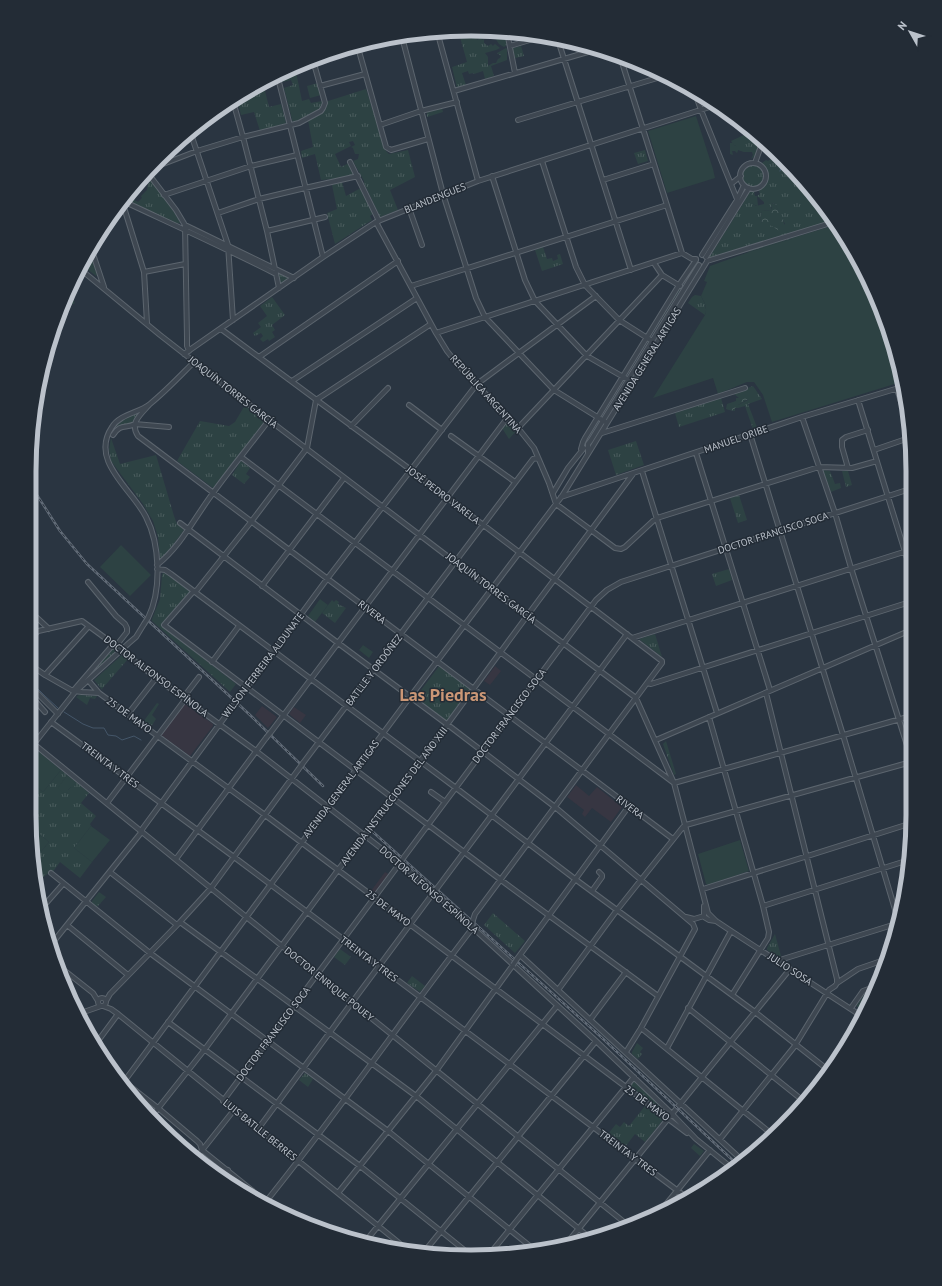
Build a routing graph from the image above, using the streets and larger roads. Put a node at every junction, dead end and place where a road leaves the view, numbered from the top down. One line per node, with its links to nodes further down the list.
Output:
1 (439, 37): 18 (street)
2 (508, 38): 6 (street)
3 (529, 40): 6 (street)
4 (403, 42): 25 (street)
5 (560, 45): 9 (street)
6 (510, 46): 12 (street)
7 (360, 51): 13 (street)
8 (588, 52): 9 (street)
9 (565, 59): 12 (street); 21 (street)
10 (622, 63): 17 (street)
11 (314, 65): 16 (street)
12 (515, 73): 18 (street)
13 (365, 74): 16 (street); 28 (street)
14 (657, 78): 17 (street)
15 (279, 81): 27 (street)
16 (320, 86): 27 (street)
17 (630, 86): 21 (street); 29 (street)
18 (454, 91): 20 (street)
19 (697, 100): 24 (street)
20 (457, 102): 25 (street); 50 (street)
21 (578, 102): 26 (street); 33 (street)
22 (234, 106): 30 (street)
23 (710, 107): 24 (street, BLANDENGUES)
24 (701, 110): 29 (street, BLANDENGUES); 51 (street)
25 (421, 111): 28 (street); 32 (street)
26 (518, 120)
27 (290, 125): 30 (street); 36 (street)
28 (380, 125): 32 (street)
29 (643, 129): 33 (street, BLANDENGUES); 39 (street)
30 (243, 136): 35 (street); 42 (street)
31 (192, 137): 35 (street)
32 (428, 139): 56 (street)
33 (592, 145): 37 (street, BLANDENGUES); 49 (street)
34 (761, 147): 40 (street)
35 (197, 152): 41 (street); 48 (street)
36 (298, 155): 42 (street); 54 (street)
37 (542, 160): 44 (street, BLANDENGUES); 73 (street)
38 (350, 162): 43 (street, REPÚBLICA ARGENTINA)
39 (654, 164): 49 (street); 61 (street)
40 (755, 164): 45 (street); 55 (street)
41 (161, 165)
42 (251, 166): 48 (street); 58 (street)
43 (358, 176): 47 (street); 53 (street, REPÚBLICA ARGENTINA)
44 (492, 176): 50 (street, BLANDENGUES); 77 (street)
45 (741, 176): 51 (street); 52 (street)
46 (151, 177): 57 (street)
47 (351, 178): 53 (street); 54 (street)
48 (207, 180): 57 (street); 64 (street)
49 (603, 180): 68 (street)
50 (478, 181): 56 (street, BLANDENGUES)
51 (731, 184): 59 (street)
52 (744, 185): 55 (street); 59 (street)
53 (362, 187): 67 (street, REPÚBLICA ARGENTINA)
54 (305, 188): 58 (street); 66 (street)
55 (749, 188): 59 (street)
56 (443, 194): 63 (street, BLANDENGUES); 88 (street)
57 (164, 195): 70 (street)
58 (259, 199): 64 (street); 72 (street)
59 (738, 202): 82 (street, AVENIDA GENERAL ARTIGAS)
60 (128, 204): 71 (street)
61 (667, 205): 68 (street); 78 (street)
62 (124, 208): 91 (street)
63 (409, 208): 67 (street, BLANDENGUES); 74 (street)
64 (218, 213): 75 (street)
65 (325, 217): 66 (street)
66 (313, 220): 72 (street); 80 (street)
67 (378, 221): 80 (street, BLANDENGUES); 83 (street, REPÚBLICA ARGENTINA)
68 (616, 221): 73 (street); 89 (street)
69 (829, 223): 82 (street)
70 (185, 225): 71 (street); 75 (street)
71 (184, 230): 76 (street); 85 (street)
72 (267, 231): 87 (street)
73 (566, 237): 77 (street); 95 (street)
74 (422, 244)
75 (228, 245): 76 (street); 87 (street)
76 (229, 250): 92 (street); 106 (street)
77 (516, 253): 88 (street); 104 (street)
78 (682, 253): 81 (street); 84 (street)
79 (93, 255): 98 (street)
80 (323, 257): 94 (street, BLANDENGUES)
81 (696, 259): 82 (street); 86 (street); 96 (street, AVENIDA GENERAL ARTIGAS)
82 (705, 259): 86 (street); 101 (street, AVENIDA GENERAL ARTIGAS)
83 (398, 261): 97 (street, REPÚBLICA ARGENTINA); 120 (street)
84 (654, 263): 89 (street); 93 (street)
85 (185, 264): 91 (street); 116 (street)
86 (699, 264): 100 (street)
87 (274, 268): 92 (street); 94 (street)
88 (467, 268): 97 (street); 105 (street)
89 (631, 270): 95 (street)
90 (84, 272): 98 (street, JOAQUÍN TORRES GARCÍA)
91 (144, 272): 108 (street)
92 (276, 274): 99 (street)
93 (662, 275): 96 (street); 107 (street)
94 (294, 278): 99 (street, BLANDENGUES)
95 (585, 285): 102 (street); 104 (street)
96 (679, 285): 100 (street); 113 (street, AVENIDA GENERAL ARTIGAS)
97 (411, 286): 103 (street, REPÚBLICA ARGENTINA)
98 (104, 287): 108 (street, JOAQUÍN TORRES GARCÍA)
99 (279, 288): 106 (street, BLANDENGUES)
100 (684, 288): 101 (street); 114 (street)
101 (689, 290): 115 (street, AVENIDA GENERAL ARTIGAS)
102 (596, 296): 107 (street); 110 (street, WILSON FERREIRA ALDUNATE)
103 (417, 298): 109 (street, REPÚBLICA ARGENTINA); 123 (street)
104 (535, 301): 105 (street); 110 (street)
105 (485, 317): 112 (street); 117 (street)
106 (233, 320): 111 (street, BLANDENGUES)
107 (619, 320): 113 (street); 119 (street)
108 (147, 323): 118 (street, JOAQUÍN TORRES GARCÍA)
109 (431, 324): 112 (street, REPÚBLICA ARGENTINA); 131 (street)
110 (557, 324): 117 (street, WILSON FERREIRA ALDUNATE); 119 (street)
111 (222, 329): 116 (street, BLANDENGUES); 120 (street, JOSÉ PEDRO VARELA)
112 (436, 333): 125 (street, REPÚBLICA ARGENTINA)
113 (647, 338): 114 (street); 122 (street, AVENIDA GENERAL ARTIGAS)
114 (652, 340): 115 (street); 122 (street)
115 (656, 343): 124 (street, AVENIDA GENERAL ARTIGAS)
116 (189, 351): 118 (street, BLANDENGUES)
117 (518, 353): 125 (street, WILSON FERREIRA ALDUNATE); 129 (street)
118 (184, 354): 121 (street, JOAQUÍN TORRES GARCÍA)
119 (586, 356): 122 (street); 129 (street)
120 (259, 357): 123 (street, JOSÉ PEDRO VARELA)
121 (194, 362): 133 (street); 138 (street, JOAQUÍN TORRES GARCÍA)
122 (625, 379): 124 (street); 136 (street, AVENIDA GENERAL ARTIGAS); 139 (street)
123 (292, 381): 131 (street, JOSÉ PEDRO VARELA)
124 (632, 382): 140 (street, AVENIDA GENERAL ARTIGAS)
125 (477, 384): 135 (street, REPÚBLICA ARGENTINA); 145 (street, WILSON FERREIRA ALDUNATE)
126 (388, 388): 142 (street)
127 (745, 388): 147 (street)
128 (897, 388): 130 (street); 132 (street, MANUEL ORIBE)
129 (554, 390): 136 (street); 144 (street)
130 (899, 396)
131 (316, 400): 142 (street, JOSÉ PEDRO VARELA); 153 (street)
132 (858, 400): 137 (street, MANUEL ORIBE); 146 (street)
133 (149, 405): 141 (street); 207 (street)
134 (409, 405): 145 (street)
135 (508, 417): 144 (street, REPÚBLICA ARGENTINA); 160 (street)
136 (598, 417): 139 (street); 154 (street, AVENIDA GENERAL ARTIGAS)
137 (802, 417): 148 (street, MANUEL ORIBE); 166 (street)
138 (269, 420): 153 (street, JOAQUÍN TORRES GARCÍA); 161 (street)
139 (603, 420): 140 (street); 152 (street)
140 (607, 423): 147 (street, AVENIDA GENERAL ARTIGAS)
141 (135, 424): 143 (street); 149 (street); 179 (street, RIVERA)
142 (351, 426): 168 (street, JOSÉ PEDRO VARELA)
143 (169, 427)
144 (518, 428): 156 (street, REPÚBLICA ARGENTINA)
145 (442, 430): 168 (street, WILSON FERREIRA ALDUNATE)
146 (868, 430): 155 (street); 167 (street)
147 (601, 433): 158 (street, AVENIDA GENERAL ARTIGAS)
148 (750, 434): 157 (street, MANUEL ORIBE); 174 (street)
149 (113, 435)
150 (452, 436): 160 (street)
151 (905, 439): 155 (street)
152 (588, 444): 154 (street); 158 (street)
153 (307, 448): 171 (street, JOAQUÍN TORRES GARCÍA); 175 (street)
154 (581, 449): 159 (street)
155 (874, 450): 165 (street)
156 (535, 452): 162 (street); 163 (street, REPÚBLICA ARGENTINA)
157 (696, 453): 169 (street, MANUEL ORIBE); 185 (street)
158 (588, 454): 164 (street, AVENIDA GENERAL ARTIGAS)
159 (577, 455): 164 (street); 176 (street)
160 (478, 456): 172 (street); 184 (street)
161 (241, 457): 175 (street); 179 (street)
162 (533, 459): 163 (street); 172 (street, BATLLE Y ORDÓÑEZ)
163 (540, 460): 173 (street, REPÚBLICA ARGENTINA)
164 (584, 460): 178 (street, AVENIDA GENERAL ARTIGAS)
165 (877, 461): 167 (street); 183 (street)
166 (818, 466): 167 (street); 174 (street); 188 (street)
167 (848, 468)
168 (411, 470): 184 (street, JOSÉ PEDRO VARELA); 187 (street, WILSON FERREIRA ALDUNATE)
169 (642, 471): 170 (street, MANUEL ORIBE); 190 (street)
170 (633, 474): 180 (street, MANUEL ORIBE); 195 (street, AVENIDA INSTRUCCIONES DEL AÑO XIII)
171 (344, 478): 187 (street, JOAQUÍN TORRES GARCÍA); 189 (street)
172 (515, 482): 193 (street, BATLLE Y ORDÓÑEZ)
173 (549, 483): 176 (street); 181 (street, REPÚBLICA ARGENTINA)
174 (765, 484): 185 (street); 196 (street)
175 (278, 485): 189 (street); 191 (street)
176 (556, 487): 178 (street); 181 (street)
177 (906, 490): 183 (street, DOCTOR FRANCISCO SOCA)
178 (564, 492): 180 (street); 182 (street)
179 (213, 493): 191 (street, RIVERA); 194 (street)
180 (571, 494): 182 (street)
181 (553, 495): 182 (street); 186 (street, REPÚBLICA ARGENTINA)
182 (561, 497): 186 (street, AVENIDA GENERAL ARTIGAS)
183 (888, 497): 188 (street, DOCTOR FRANCISCO SOCA); 201 (street)
184 (446, 498): 193 (street, JOSÉ PEDRO VARELA); 197 (street)
185 (711, 500): 190 (street); 199 (street)
186 (556, 504): 195 (street); 202 (street, AVENIDA GENERAL ARTIGAS)
187 (382, 506): 197 (street, JOAQUÍN TORRES GARCÍA); 198 (street, WILSON FERREIRA ALDUNATE)
188 (834, 513): 196 (street, DOCTOR FRANCISCO SOCA); 208 (street)
189 (316, 514): 198 (street); 200 (street)
190 (657, 518): 195 (street); 206 (street)
191 (251, 522): 200 (street, RIVERA); 204 (street)
192 (180, 523): 194 (street)
193 (483, 525): 202 (street, JOSÉ PEDRO VARELA); 205 (street, BATLLE Y ORDÓÑEZ)
194 (188, 530): 204 (street); 207 (street)
195 (591, 531): 211 (street, AVENIDA INSTRUCCIONES DEL AÑO XIII)
196 (780, 531): 199 (street, DOCTOR FRANCISCO SOCA); 214 (street)
197 (419, 534): 205 (street, JOAQUÍN TORRES GARCÍA); 209 (street)
198 (356, 543): 209 (street); 210 (street, WILSON FERREIRA ALDUNATE)
199 (726, 548): 206 (street, DOCTOR FRANCISCO SOCA); 218 (street)
200 (289, 550): 210 (street, RIVERA); 213 (street)
201 (905, 551): 203 (street); 208 (street)
202 (518, 552): 211 (street, JOSÉ PEDRO VARELA); 215 (street, AVENIDA GENERAL ARTIGAS)
203 (906, 554)
204 (224, 557): 213 (street); 216 (street)
205 (455, 562): 215 (street, JOAQUÍN TORRES GARCÍA); 217 (street, BATLLE Y ORDÓÑEZ)
206 (672, 566): 221 (street, DOCTOR FRANCISCO SOCA); 226 (street)
207 (157, 567): 216 (street); 242 (street, bridge)
208 (851, 568): 214 (street); 223 (street)
209 (392, 570): 217 (street); 220 (street)
210 (328, 579): 220 (street, RIVERA); 222 (street, WILSON FERREIRA ALDUNATE)
211 (554, 580): 221 (street, JOSÉ PEDRO VARELA); 224 (street, AVENIDA INSTRUCCIONES DEL AÑO XIII)
212 (88, 582): 240 (street)
213 (262, 586): 222 (street)
214 (797, 586): 218 (street); 233 (street)
215 (491, 589): 224 (street, JOAQUÍN TORRES GARCÍA); 227 (street, AVENIDA GENERAL ARTIGAS)
216 (194, 592): 229 (street); 246 (street)
217 (428, 598): 227 (street); 234 (street, BATLLE Y ORDÓÑEZ)
218 (743, 603): 226 (street); 241 (street)
219 (906, 603): 223 (street)
220 (365, 607): 234 (street, RIVERA); 237 (street)
221 (591, 607): 235 (street, JOSÉ PEDRO VARELA); 238 (street, DOCTOR FRANCISCO SOCA)
222 (300, 615): 237 (street); 243 (street, WILSON FERREIRA ALDUNATE)
223 (866, 615): 233 (street); 239 (street)
224 (527, 616): 238 (street, JOAQUÍN TORRES GARCÍA); 244 (street, AVENIDA INSTRUCCIONES DEL AÑO XIII)
225 (36, 617): 230 (street)
226 (689, 620): 236 (street); 247 (street)
227 (464, 625): 244 (street); 245 (street, AVENIDA GENERAL ARTIGAS)
228 (89, 626): 230 (street, DOCTOR ALFONSO ESPÍNOLA); 240 (street, DOCTOR ALFONSO ESPÍNOLA); 252 (street)
229 (239, 626): 243 (street); 246 (street)
230 (49, 629): 231 (street, DOCTOR ALFONSO ESPÍNOLA)
231 (36, 632)
232 (906, 632): 239 (street)
233 (812, 633): 241 (street); 248 (street)
234 (400, 634): 245 (street, RIVERA); 250 (street, BATLLE Y ORDÓÑEZ)
235 (627, 634): 236 (street, JOSÉ PEDRO VARELA); 251 (street)
236 (632, 638): 258 (street, JOSÉ PEDRO VARELA)
237 (338, 643): 250 (street); 255 (street)
238 (564, 644): 251 (street, JOAQUÍN TORRES GARCÍA); 257 (street, DOCTOR FRANCISCO SOCA)
239 (875, 645): 248 (street); 279 (street)
240 (116, 646): 242 (street, DOCTOR ALFONSO ESPÍNOLA); 261 (street)
241 (758, 650): 247 (street); 262 (street)
242 (121, 651): 254 (street, DOCTOR ALFONSO ESPÍNOLA); 256 (street)
243 (273, 652): 255 (street); 259 (street, WILSON FERREIRA ALDUNATE)
244 (500, 652): 257 (street); 260 (street, AVENIDA INSTRUCCIONES DEL AÑO XIII)
245 (437, 661): 260 (street, RIVERA); 265 (street, AVENIDA GENERAL ARTIGAS)
246 (212, 662): 259 (street)
247 (703, 667): 258 (street); 272 (street)
248 (822, 668): 262 (street); 285 (street)
249 (36, 669): 252 (street, 25 DE MAYO)
250 (373, 670): 265 (street); 269 (street, BATLLE Y ORDÓÑEZ)
251 (600, 670): 267 (street, JOAQUÍN TORRES GARCÍA); 270 (street)
252 (44, 675): 261 (street, 25 DE MAYO)
253 (199, 677): 266 (street)
254 (156, 678): 266 (street, DOCTOR ALFONSO ESPÍNOLA); 274 (street)
255 (310, 679): 269 (street); 275 (street)
256 (88, 680): 261 (street); 264 (street)
257 (536, 680): 270 (street); 276 (street, DOCTOR FRANCISCO SOCA)
258 (648, 683): 267 (street)
259 (246, 688): 275 (street); 281 (street, WILSON FERREIRA ALDUNATE, bridge)
260 (474, 689): 276 (street, RIVERA); 282 (street, AVENIDA INSTRUCCIONES DEL AÑO XIII)
261 (74, 691): 264 (street, 25 DE MAYO); 273 (street)
262 (768, 691): 272 (street); 295 (street)
263 (36, 692): 273 (street)
264 (99, 693): 274 (street, 25 DE MAYO)
265 (410, 697): 282 (street); 283 (street, AVENIDA GENERAL ARTIGAS)
266 (185, 698): 281 (street, DOCTOR ALFONSO ESPÍNOLA); 286 (street)
267 (636, 698): 284 (street); 287 (street, JOAQUÍN TORRES GARCÍA)
268 (36, 702): 271 (street)
269 (346, 706): 283 (street); 290 (street, BATLLE Y ORDÓÑEZ)
270 (573, 707): 284 (street); 291 (street)
271 (45, 712)
272 (717, 713): 277 (street)
273 (58, 714): 280 (street)
274 (128, 714): 286 (street, 25 DE MAYO)
275 (283, 715): 290 (street); 293 (street, bridge)
276 (509, 716): 291 (street, RIVERA); 294 (street, DOCTOR FRANCISCO SOCA)
277 (709, 717): 287 (street); 299 (street)
278 (906, 717): 279 (street)
279 (899, 719): 285 (street); 288 (street)
280 (51, 722): 289 (street); 302 (street, TREINTA Y TRES)
281 (219, 724): 293 (street, DOCTOR ALFONSO ESPÍNOLA); 296 (street, WILSON FERREIRA ALDUNATE)
282 (448, 725): 294 (street); 297 (street, AVENIDA INSTRUCCIONES DEL AÑO XIII)
283 (383, 733): 297 (street); 300 (street, AVENIDA GENERAL ARTIGAS)
284 (609, 735): 301 (street); 306 (street)
285 (843, 735): 295 (street); 303 (street)
286 (157, 736): 296 (street, 25 DE MAYO); 302 (street)
287 (656, 740): 306 (street, JOAQUÍN TORRES GARCÍA)
288 (906, 740)
289 (36, 741)
290 (319, 742): 300 (street); 304 (street, BATLLE Y ORDÓÑEZ, bridge)
291 (546, 743): 301 (street, RIVERA); 305 (street)
292 (36, 746): 313 (street, DOCTOR ENRIQUE POUEY)
293 (256, 751): 304 (street, DOCTOR ALFONSO ESPÍNOLA); 308 (street)
294 (483, 752): 305 (street); 307 (street, DOCTOR FRANCISCO SOCA)
295 (781, 753): 299 (street); 310 (street)
296 (192, 762): 308 (street, 25 DE MAYO); 314 (street, WILSON FERREIRA ALDUNATE)
297 (420, 762): 307 (street); 311 (street, AVENIDA INSTRUCCIONES DEL AÑO XIII)
298 (906, 764): 303 (street)
299 (724, 769): 306 (street); 318 (street)
300 (355, 770): 311 (street); 316 (street, AVENIDA GENERAL ARTIGAS)
301 (582, 770): 315 (street, RIVERA); 317 (street)
302 (126, 777): 313 (street); 314 (street, TREINTA Y TRES)
303 (855, 777): 310 (street); 327 (street)
304 (292, 779): 316 (street, DOCTOR ALFONSO ESPÍNOLA); 319 (street, BATLLE Y ORDÓÑEZ)
305 (518, 779): 317 (street); 320 (street)
306 (674, 783): 322 (street, JOAQUÍN TORRES GARCÍA)
307 (456, 788): 312 (street, DOCTOR FRANCISCO SOCA); 320 (street)
308 (228, 789): 319 (street, 25 DE MAYO); 324 (street)
309 (431, 792): 312 (street)
310 (792, 795): 318 (street); 333 (street)
311 (393, 798): 321 (street); 326 (street, AVENIDA INSTRUCCIONES DEL AÑO XIII)
312 (445, 802): 321 (street, DOCTOR FRANCISCO SOCA)
313 (107, 803): 325 (street, DOCTOR ENRIQUE POUEY)
314 (161, 803): 324 (street, TREINTA Y TRES); 325 (street, WILSON FERREIRA ALDUNATE)
315 (629, 806): 328 (street, RIVERA); 331 (street)
316 (329, 807): 326 (street, DOCTOR ALFONSO ESPÍNOLA); 329 (street, AVENIDA GENERAL ARTIGAS)
317 (555, 807): 330 (street); 331 (street)
318 (736, 811): 322 (street); 343 (street)
319 (265, 815): 329 (street, 25 DE MAYO); 334 (street, BATLLE Y ORDÓÑEZ)
320 (492, 815): 330 (street); 332 (street)
321 (428, 825): 332 (street); 337 (street, DOCTOR FRANCISCO SOCA, bridge)
322 (686, 825): 328 (street); 350 (street, JOAQUÍN TORRES GARCÍA)
323 (906, 825): 327 (street)
324 (197, 830): 334 (street, TREINTA Y TRES); 335 (street)
325 (142, 831): 335 (street, DOCTOR ENRIQUE POUEY); 340 (street, WILSON FERREIRA ALDUNATE)
326 (365, 835): 337 (street, DOCTOR ALFONSO ESPÍNOLA); 339 (street, AVENIDA INSTRUCCIONES DEL AÑO XIII)
327 (873, 835): 333 (street); 338 (street)
328 (673, 839): 346 (street)
329 (302, 843): 339 (street, 25 DE MAYO); 348 (street, AVENIDA GENERAL ARTIGAS)
330 (528, 843): 344 (street); 345 (street)
331 (600, 845): 344 (street); 346 (street)
332 (464, 852): 345 (street); 353 (street, bridge)
333 (807, 856): 343 (street); 351 (street)
334 (234, 857): 348 (street, TREINTA Y TRES); 349 (street, BATLLE Y ORDÓÑEZ)
335 (176, 859): 349 (street, DOCTOR ENRIQUE POUEY)
336 (903, 862): 338 (street)
337 (400, 863): 353 (street, DOCTOR ALFONSO ESPÍNOLA); 354 (street, DOCTOR FRANCISCO SOCA)
338 (883, 868): 351 (street); 359 (street)
339 (338, 870): 354 (street, 25 DE MAYO); 360 (street, AVENIDA INSTRUCCIONES DEL AÑO XIII)
340 (110, 872): 355 (street, WILSON FERREIRA ALDUNATE); 369 (street)
341 (599, 872): 352 (street)
342 (51, 873): 347 (street)
343 (754, 873): 350 (street); 357 (street)
344 (575, 879): 352 (street); 361 (street)
345 (501, 880): 361 (street); 372 (street, bridge)
346 (641, 880): 358 (street); 365 (street)
347 (63, 884): 355 (street); 356 (street)
348 (270, 884): 360 (street, TREINTA Y TRES); 364 (street, AVENIDA GENERAL ARTIGAS)
349 (211, 888): 364 (street, DOCTOR ENRIQUE POUEY); 367 (street, BATLLE Y ORDÓÑEZ)
350 (703, 889): 362 (street, JOAQUÍN TORRES GARCÍA); 363 (street, JOAQUÍN TORRES GARCÍA)
351 (815, 890): 357 (street); 376 (street)
352 (592, 891): 358 (street)
353 (434, 892): 370 (street); 372 (street, DOCTOR ALFONSO ESPÍNOLA)
354 (374, 898): 370 (street, 25 DE MAYO); 375 (street, DOCTOR FRANCISCO SOCA)
355 (86, 902): 368 (street, WILSON FERREIRA ALDUNATE); 381 (street)
356 (45, 904)
357 (763, 906): 379 (street)
358 (617, 910): 378 (street); 384 (street)
359 (895, 911)
360 (307, 912): 375 (street, TREINTA Y TRES); 377 (street, AVENIDA INSTRUCCIONES DEL AÑO XIII)
361 (549, 915): 378 (street); 382 (street)
362 (704, 916): 363 (street); 365 (street); 366 (street)
363 (711, 916): 366 (street, JOAQUÍN TORRES GARCÍA)
364 (246, 917): 377 (street, DOCTOR ENRIQUE POUEY); 380 (street, AVENIDA GENERAL ARTIGAS)
365 (686, 917): 384 (street)
366 (716, 921): 373 (street, JULIO SOSA)
367 (180, 922): 369 (street, BATLLE Y ORDÓÑEZ); 380 (street)
368 (67, 925): 374 (street, WILSON FERREIRA ALDUNATE); 392 (street)
369 (177, 925): 381 (street, BATLLE Y ORDÓÑEZ)
370 (410, 925): 383 (street, 25 DE MAYO); 388 (street)
371 (892, 925): 376 (street)
372 (472, 927): 383 (street); 387 (street, DOCTOR ALFONSO ESPÍNOLA)
373 (731, 931): 379 (street, JULIO SOSA); 394 (street)
374 (55, 940)
375 (344, 940): 388 (street, TREINTA Y TRES); 393 (street, DOCTOR FRANCISCO SOCA)
376 (829, 944): 386 (street); 396 (street)
377 (282, 946): 393 (street, DOCTOR ENRIQUE POUEY); 395 (street, AVENIDA INSTRUCCIONES DEL AÑO XIII)
378 (590, 946): 391 (street); 400 (street)
379 (761, 950): 386 (street, JULIO SOSA); 401 (street)
380 (220, 951): 395 (street); 397 (street, AVENIDA GENERAL ARTIGAS)
381 (150, 953): 392 (street, BATLLE Y ORDÓÑEZ); 397 (street)
382 (520, 955): 387 (street, bridge); 400 (street)
383 (451, 956): 398 (street, 25 DE MAYO); 404 (street)
384 (680, 956): 394 (street); 403 (street)
385 (881, 961): 396 (street)
386 (780, 962): 389 (street, JULIO SOSA)
387 (513, 965): 398 (street); 408 (street, DOCTOR ALFONSO ESPÍNOLA)
388 (380, 966): 404 (street, TREINTA Y TRES); 406 (street)
389 (790, 969): 402 (street, JULIO SOSA); 412 (street)
390 (65, 970): 405 (street, LUIS BATLLE BERRES)
391 (626, 972): 403 (street); 416 (street)
392 (128, 975): 405 (street, BATLLE Y ORDÓÑEZ)
393 (317, 975): 406 (street, DOCTOR ENRIQUE POUEY); 407 (street, DOCTOR FRANCISCO SOCA)
394 (706, 976): 401 (street); 409 (street)
395 (258, 979): 407 (street); 415 (street, AVENIDA INSTRUCCIONES DEL AÑO XIII)
396 (837, 983): 402 (street)
397 (194, 986): 415 (street); 417 (street, AVENIDA GENERAL ARTIGAS)
398 (496, 989): 418 (street, 25 DE MAYO); 420 (street)
399 (869, 989): 410 (street)
400 (558, 990): 416 (street)
401 (732, 994): 412 (street)
402 (828, 994): 410 (street, JULIO SOSA); 428 (street)
403 (658, 996): 419 (street)
404 (421, 997): 420 (street, TREINTA Y TRES); 422 (street)
405 (102, 1002): 411 (street); 414 (street, LUIS BATLLE BERRES)
406 (352, 1003): 421 (street); 422 (street, DOCTOR ENRIQUE POUEY)
407 (294, 1006): 421 (street); 424 (street, DOCTOR FRANCISCO SOCA)
408 (556, 1006): 418 (street); 425 (street, DOCTOR ALFONSO ESPÍNOLA)
409 (688, 1008): 427 (street); 429 (street)
410 (851, 1008): 413 (street, JULIO SOSA)
411 (83, 1012)
412 (755, 1012): 427 (street); 428 (street)
413 (858, 1013)
414 (118, 1014): 423 (street); 426 (street, LUIS BATLLE BERRES)
415 (231, 1014): 424 (street); 430 (street, AVENIDA INSTRUCCIONES DEL AÑO XIII)
416 (590, 1020): 431 (street)
417 (168, 1022): 426 (street, AVENIDA GENERAL ARTIGAS); 430 (street)
418 (542, 1024): 432 (street, 25 DE MAYO); 434 (street)
419 (641, 1028): 429 (street); 431 (street)
420 (465, 1031): 434 (street, TREINTA Y TRES); 437 (street)
421 (330, 1033): 433 (street); 435 (street)
422 (393, 1036): 433 (street); 437 (street, DOCTOR ENRIQUE POUEY)
423 (99, 1040)
424 (268, 1041): 435 (street); 440 (street, DOCTOR FRANCISCO SOCA)
425 (596, 1041): 432 (street); 441 (street, DOCTOR ALFONSO ESPÍNOLA)
426 (152, 1042): 438 (street, LUIS BATLLE BERRES); 443 (street, AVENIDA GENERAL ARTIGAS)
427 (730, 1042): 439 (street); 442 (street)
428 (796, 1044): 436 (street); 439 (street)
429 (667, 1048): 442 (street)
430 (205, 1049): 438 (street, AVENIDA INSTRUCCIONES DEL AÑO XIII); 440 (street)
431 (626, 1052): 452 (street)
432 (584, 1056): 444 (street, 25 DE MAYO); 447 (street)
433 (372, 1063): 446 (street); 448 (street)
434 (509, 1064): 447 (street, TREINTA Y TRES); 451 (street)
435 (303, 1068): 448 (street); 453 (street)
436 (825, 1068)
437 (436, 1070): 446 (street); 451 (street, DOCTOR ENRIQUE POUEY)
438 (188, 1071): 450 (street, LUIS BATLLE BERRES); 454 (street, AVENIDA INSTRUCCIONES DEL AÑO XIII)
439 (771, 1075): 449 (street); 456 (street)
440 (241, 1077): 450 (street, DOCTOR FRANCISCO SOCA); 453 (street)
441 (634, 1077): 444 (street); 458 (street, DOCTOR ALFONSO ESPÍNOLA)
442 (702, 1077): 452 (street); 456 (street)
443 (125, 1079)
444 (626, 1087): 459 (street, 25 DE MAYO); 460 (street)
445 (135, 1091): 454 (street)
446 (416, 1096): 462 (street); 463 (street)
447 (551, 1096): 460 (street, TREINTA Y TRES); 466 (street)
448 (345, 1098): 463 (street); 465 (street)
449 (801, 1099)
450 (223, 1100): 455 (street, LUIS BATLLE BERRES)
451 (477, 1103): 462 (street); 466 (street, DOCTOR ENRIQUE POUEY)
452 (682, 1103): 458 (street); 468 (street)
453 (277, 1104): 461 (street); 465 (street)
454 (158, 1108): 457 (street, AVENIDA INSTRUCCIONES DEL AÑO XIII); 469 (street)
455 (234, 1110): 461 (street, LUIS BATLLE BERRES); 469 (street)
456 (743, 1110): 464 (street); 468 (street)
457 (154, 1113)
458 (672, 1114): 459 (street); 467 (street, DOCTOR ALFONSO ESPÍNOLA)
459 (668, 1119): 467 (street, 25 DE MAYO); 473 (street)
460 (593, 1127): 473 (street, TREINTA Y TRES); 479 (street)
461 (258, 1129): 474 (street, LUIS BATLLE BERRES)
462 (457, 1129): 475 (street); 476 (street)
463 (388, 1131): 476 (street); 477 (street)
464 (769, 1132)
465 (319, 1134): 474 (street); 477 (street)
466 (518, 1136): 475 (street); 479 (street, DOCTOR ENRIQUE POUEY)
467 (696, 1139): 470 (street, DOCTOR ALFONSO ESPÍNOLA)
468 (720, 1139): 472 (street)
469 (202, 1150): 471 (street); 480 (street)
470 (710, 1150): 478 (street, DOCTOR ALFONSO ESPÍNOLA); 482 (street)
471 (199, 1154)
472 (739, 1157)
473 (636, 1159): 482 (street, TREINTA Y TRES); 490 (street)
474 (298, 1161): 484 (street, LUIS BATLLE BERRES); 489 (street)
475 (497, 1162): 485 (street); 487 (street)
476 (428, 1163): 487 (street); 488 (street)
477 (360, 1166): 484 (street); 488 (street)
478 (728, 1166)
479 (559, 1169): 485 (street); 490 (street, DOCTOR ENRIQUE POUEY)
480 (228, 1170): 481 (street); 483 (street)
481 (225, 1174)
482 (677, 1190): 486 (street, TREINTA Y TRES); 491 (street)
483 (254, 1193)
484 (338, 1193): 493 (street, LUIS BATLLE BERRES)
485 (538, 1195): 494 (street); 495 (street)
486 (683, 1195)
487 (469, 1196): 494 (street); 496 (street)
488 (401, 1198): 493 (street); 496 (street)
489 (267, 1199)
490 (600, 1202): 492 (street, DOCTOR ENRIQUE POUEY); 495 (street)
491 (667, 1203)
492 (624, 1222)
493 (378, 1226): 498 (street); 500 (street, LUIS BATLLE BERRES)
494 (509, 1229): 501 (street); 503 (street)
495 (578, 1229): 497 (street); 499 (street)
496 (441, 1231): 502 (street); 504 (street)
497 (586, 1235)
498 (369, 1238)
499 (571, 1238)
500 (400, 1244)
501 (530, 1246)
502 (428, 1247)
503 (493, 1249)
504 (464, 1250)

